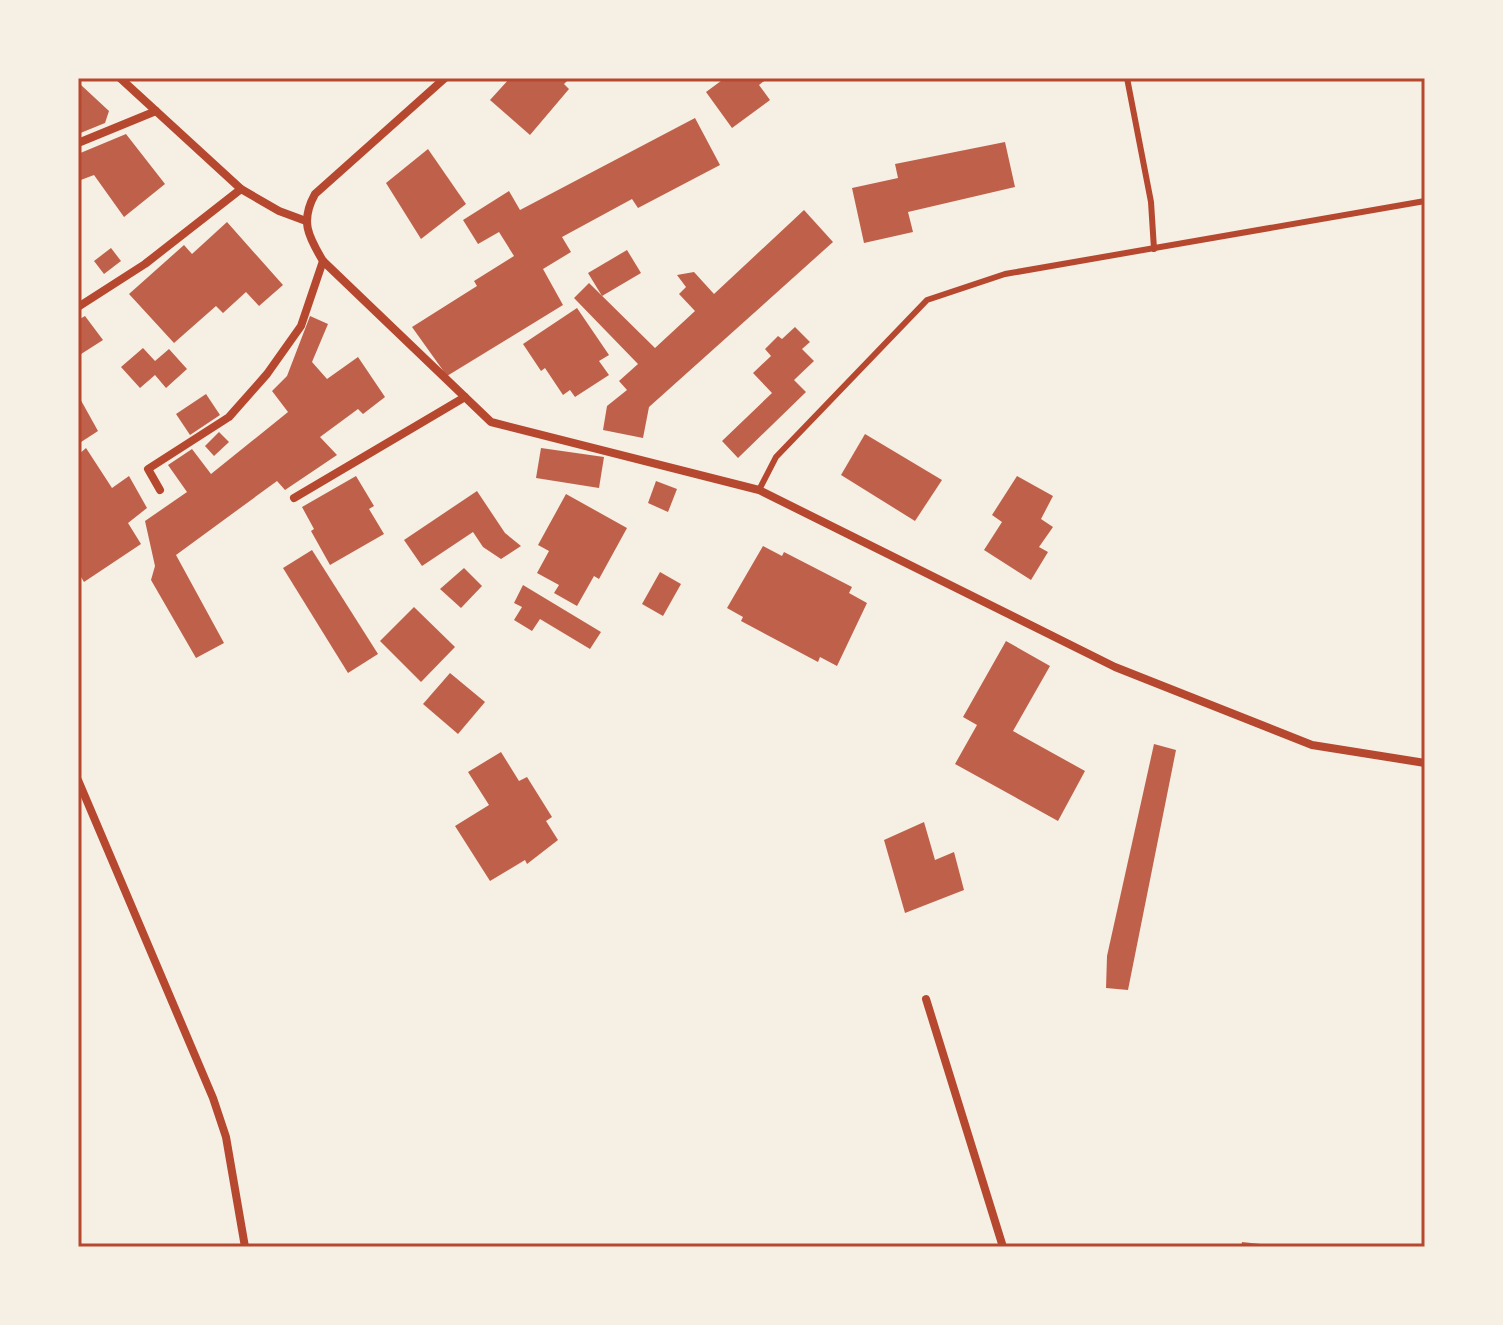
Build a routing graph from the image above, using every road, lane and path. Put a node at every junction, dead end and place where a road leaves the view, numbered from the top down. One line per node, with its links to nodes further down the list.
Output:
1 (120, 78): 4 (street)
2 (445, 78): 8 (street)
3 (1127, 78): 9 (lane)
4 (156, 111): 5 (street); 6 (street)
5 (78, 143)
6 (241, 189): 8 (street); 11 (street)
7 (1425, 201): 9 (lane)
8 (306, 221): 10 (street)
9 (1154, 249): 14 (lane)
10 (323, 261): 12 (street); 13 (street)
11 (78, 307)
12 (465, 397): 14 (street); 15 (street)
13 (160, 490)
14 (759, 490): 16 (street)
15 (294, 498)
16 (1425, 763)
17 (78, 780): 19 (street)
18 (926, 999): 20 (street)
19 (245, 1247)
20 (1003, 1247)

